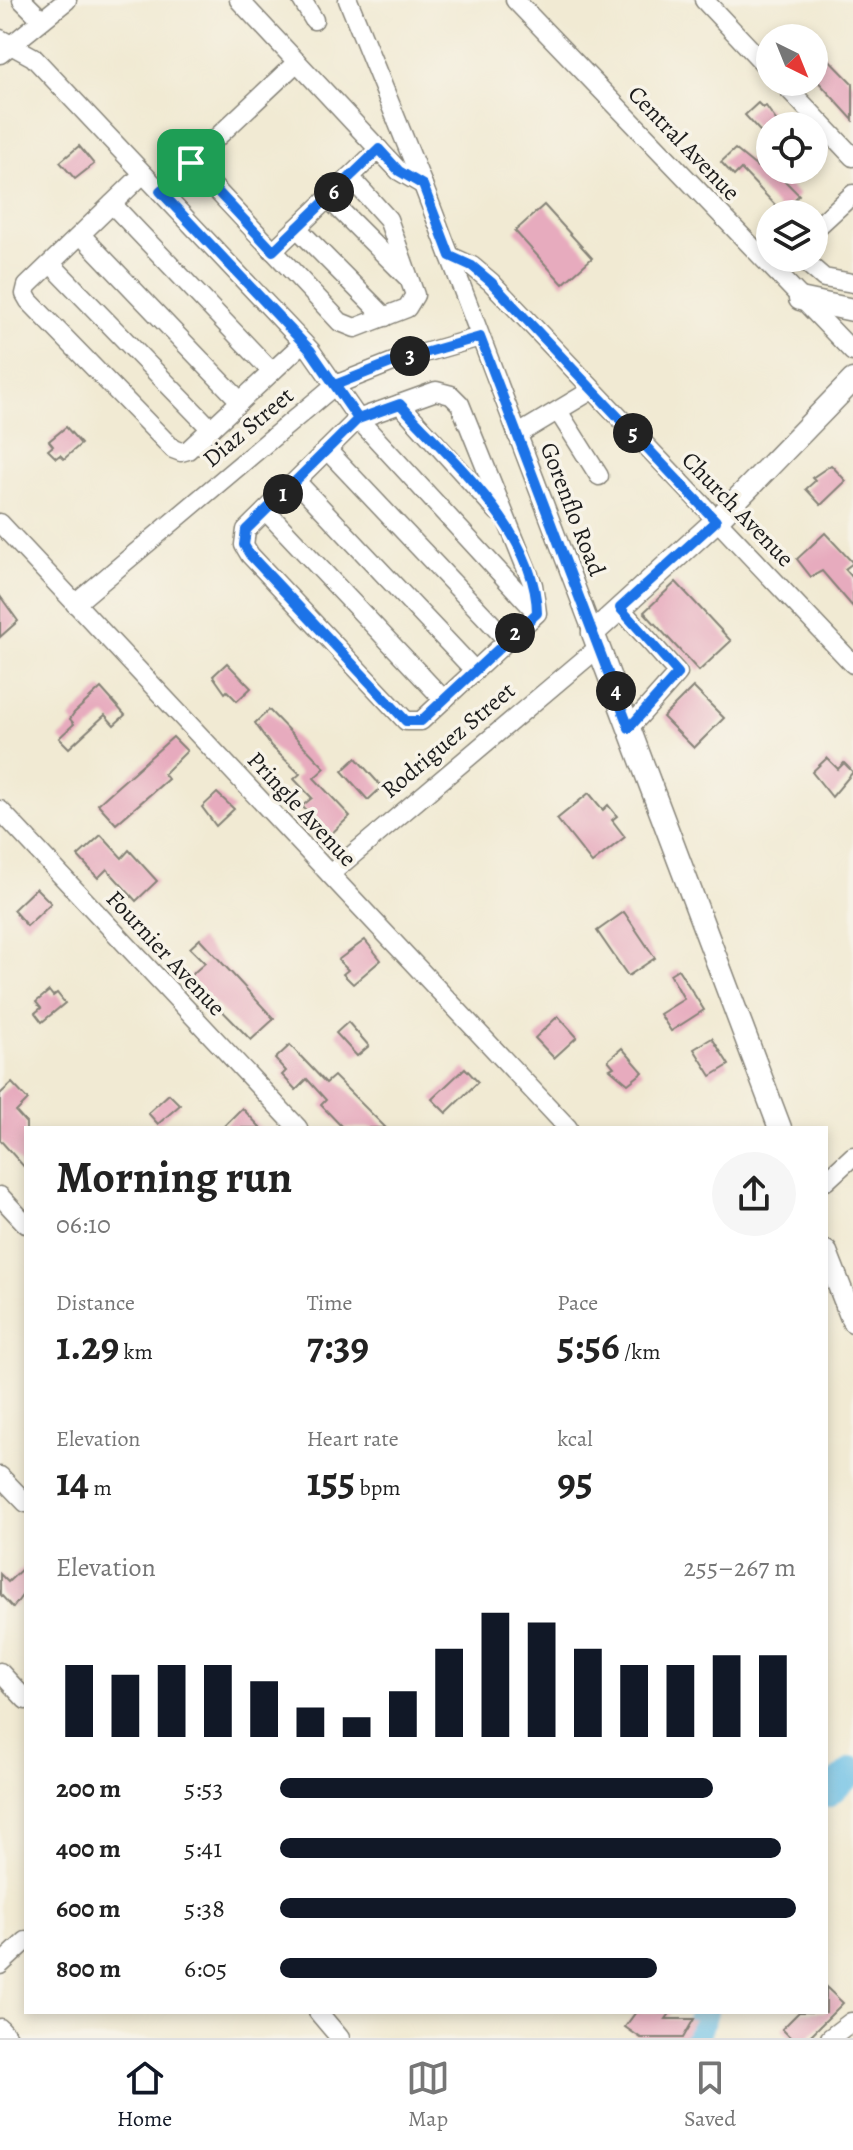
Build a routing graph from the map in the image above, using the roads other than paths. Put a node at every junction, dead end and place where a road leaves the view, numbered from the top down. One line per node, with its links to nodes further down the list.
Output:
1 (22, 0): 8 (street)
2 (67, 0): 8 (street)
3 (239, 0): 12 (street)
4 (302, 0): 9 (street)
5 (348, 0): 19 (street, Gorenflo Road)
6 (515, 0): 27 (street, Central Avenue)
7 (704, 0): 11 (street)
8 (42, 20): 10 (street)
9 (314, 20)
10 (4, 46): 17 (street)
11 (756, 55)
12 (297, 62): 14 (street); 16 (street)
13 (795, 96): 15 (street)
14 (379, 149): 18 (street); 19 (street)
15 (853, 157)
16 (191, 163): 20 (street); 28 (street)
17 (143, 174): 20 (street); 23 (street)
18 (350, 177): 22 (street); 33 (street)
19 (423, 185): 29 (street, Gorenflo Road)
20 (160, 191): 39 (street)
21 (853, 194): 24 (street)
22 (328, 198): 25 (street); 33 (street)
23 (112, 204): 26 (street); 41 (street)
24 (828, 217)
25 (297, 228): 28 (street); 37 (street)
26 (81, 235): 30 (street); 45 (street)
27 (756, 242)
28 (273, 251): 37 (street)
29 (450, 256): 38 (street, Gorenflo Road); 44 (street, Church Avenue)
30 (51, 264): 49 (street); 49 (street)
31 (783, 272): 35 (street, Central Avenue)
32 (817, 272): 34 (street)
33 (410, 281): 37 (street)
34 (853, 283)
35 (800, 299): 36 (main road); 40 (street, Central Avenue)
36 (853, 310)
37 (385, 317)
38 (480, 337): 43 (street, Diaz Street); 50 (street, Gorenflo Road)
39 (303, 343): 41 (street); 43 (street)
40 (853, 352)
41 (272, 372): 45 (street)
42 (853, 380): 56 (main road, Rodriguez Street)
43 (335, 385): 48 (street); 58 (street, Diaz Street)
44 (592, 390): 47 (street); 56 (street, Church Avenue)
45 (240, 401): 49 (street)
46 (400, 404): 48 (street); 55 (street); 55 (street)
47 (558, 411): 50 (street); 52 (street)
48 (358, 419): 51 (street); 60 (street)
49 (211, 429)
50 (517, 435): 62 (street, Gorenflo Road)
51 (327, 450): 53 (street); 61 (street)
52 (599, 476)
53 (296, 481): 54 (street); 64 (street)
54 (266, 511): 65 (street); 65 (street)
55 (505, 520): 60 (street)
56 (716, 521): 59 (main road, Rodriguez Street); 63 (street, Church Avenue)
57 (0, 523): 58 (street, Pringle Avenue)
58 (75, 604): 68 (street, Pringle Avenue)
59 (620, 608): 62 (main road, Rodriguez Street); 66 (street)
60 (537, 613): 61 (street)
61 (507, 640): 64 (street)
62 (596, 640): 66 (main road, Gorenflo Road); 68 (street, Rodriguez Street)
63 (853, 664)
64 (475, 671): 65 (street)
65 (444, 700)
66 (629, 728): 71 (main road, Gorenflo Road)
67 (0, 810): 69 (street, Fournier Avenue)
68 (330, 874): 70 (street, Pringle Avenue)
69 (296, 1126)
70 (566, 1126)
71 (779, 1126)
72 (853, 1156): 73 (street)
73 (828, 1179)
74 (0, 1196): 75 (street)
75 (24, 1222)
76 (828, 1257): 77 (main road)
77 (853, 1321)
78 (0, 1476): 79 (street)
79 (24, 1501)
80 (0, 1672): 81 (street)
81 (24, 1698)
82 (21, 1946): 83 (street)
83 (0, 1965)
84 (320, 2014): 88 (street)
85 (853, 2025): 89 (street)
86 (0, 2028): 87 (street)
87 (9, 2038)
88 (340, 2038)
89 (830, 2038)

